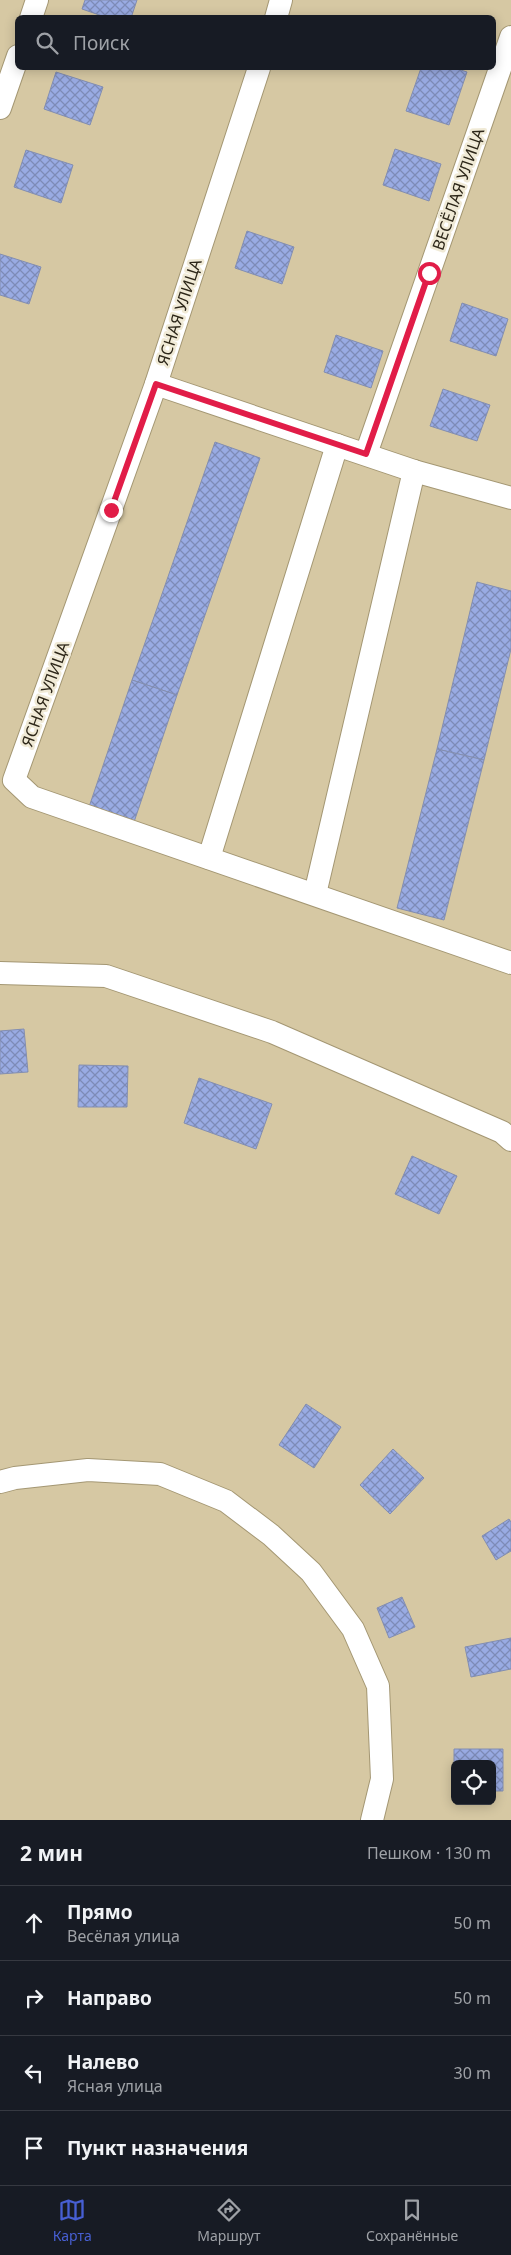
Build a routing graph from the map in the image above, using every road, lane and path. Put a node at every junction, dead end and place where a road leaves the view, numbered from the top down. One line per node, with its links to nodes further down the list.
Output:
1 (37, 0): 3 (street)
2 (282, 0): 4 (street)
3 (32, 15)
4 (277, 15)
5 (511, 37): 11 (street, ВЕСЁЛАЯ УЛИЦА)
6 (15, 65): 8 (street)
7 (258, 70): 9 (street, ЯСНАЯ УЛИЦА)
8 (0, 108)
9 (156, 384): 10 (street); 14 (street, ЯСНАЯ УЛИЦА)
10 (337, 444): 11 (street); 14 (street)
11 (366, 454): 12 (street)
12 (414, 471): 13 (street); 15 (street)
13 (511, 498)
14 (209, 858): 15 (street)
15 (315, 894): 16 (street)
16 (511, 963)
17 (0, 973): 18 (street)
18 (511, 1140)
19 (0, 1482): 20 (street)
20 (372, 1820)

